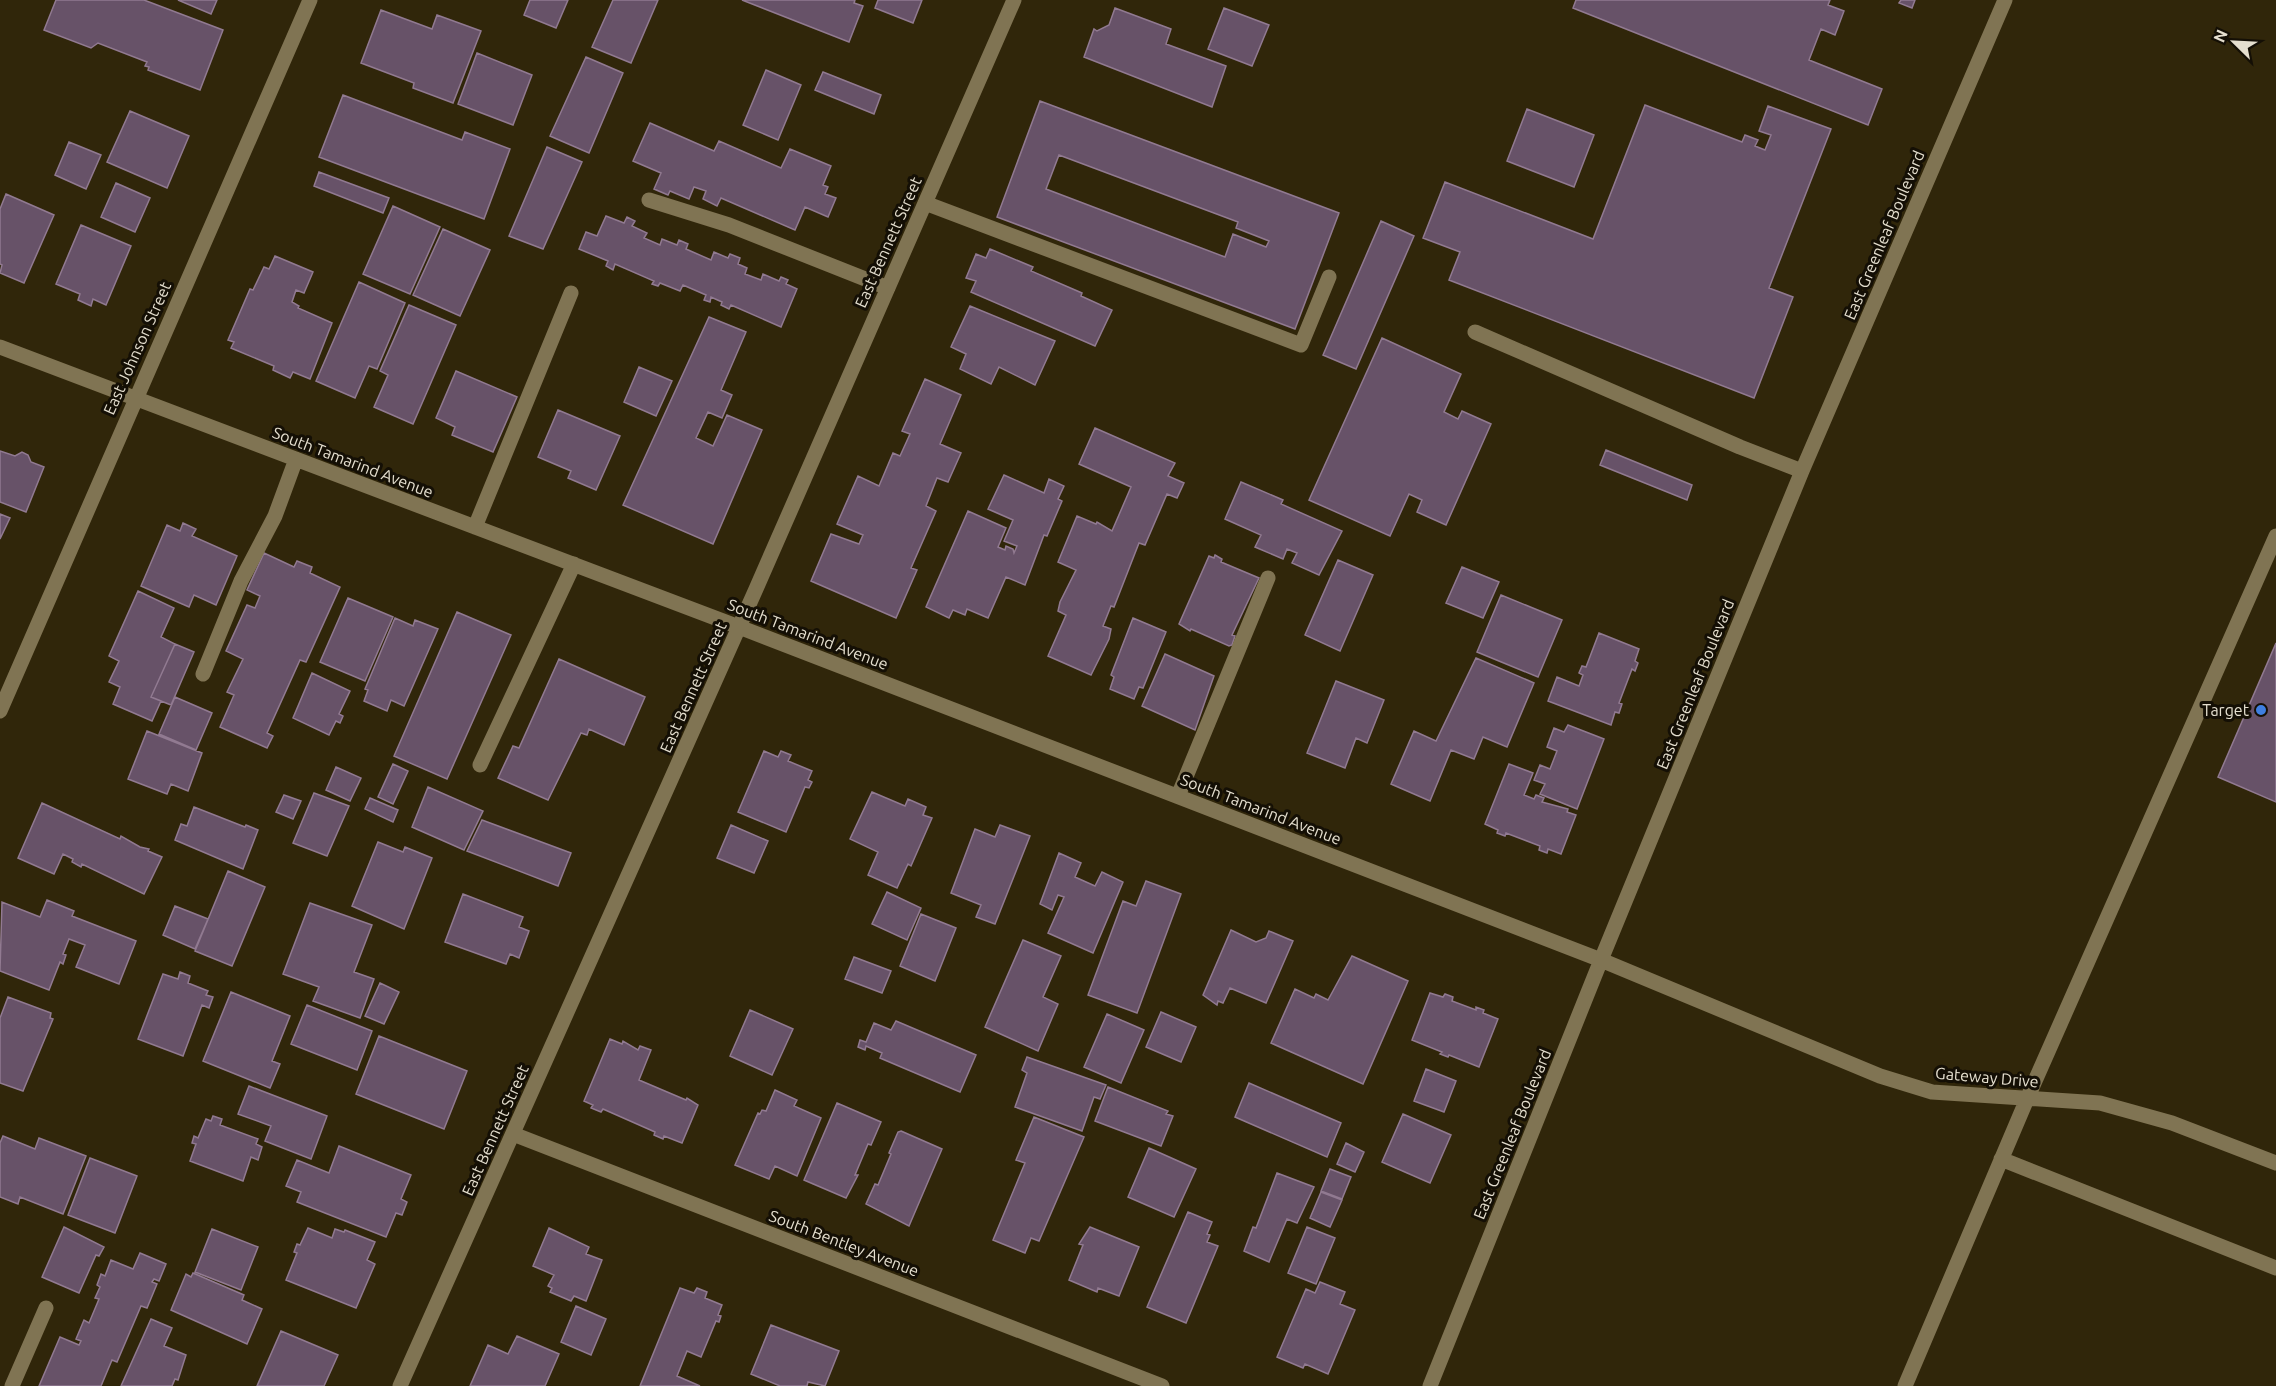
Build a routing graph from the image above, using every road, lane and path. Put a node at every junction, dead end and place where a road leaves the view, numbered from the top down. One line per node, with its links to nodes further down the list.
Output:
1 (310, 0): 11 (street, East Johnson Street)
2 (1014, 0): 5 (street, East Bennett Street)
3 (2005, 0): 13 (street, East Greenleaf Boulevard)
4 (649, 200): 7 (street)
5 (925, 203): 6 (street); 7 (street, East Bennett Street)
6 (1329, 276)
7 (888, 288): 18 (street, East Bennett Street)
8 (571, 293): 14 (street)
9 (1475, 332): 13 (street)
10 (0, 347): 11 (street, South Tamarind Avenue)
11 (135, 398): 12 (street, South Tamarind Avenue); 20 (street, East Johnson Street)
12 (296, 459): 14 (street, South Tamarind Avenue); 19 (street)
13 (1802, 471): 23 (street, East Greenleaf Boulevard)
14 (475, 527): 16 (street, South Tamarind Avenue)
15 (2276, 536): 24 (street)
16 (574, 564): 18 (street, South Tamarind Avenue); 21 (street)
17 (1268, 578): 22 (street)
18 (739, 627): 22 (street, South Tamarind Avenue); 25 (street, East Bennett Street)
19 (203, 674)
20 (0, 711)
21 (480, 765)
22 (1178, 796): 23 (street, South Tamarind Avenue)
23 (1601, 960): 24 (street, Gateway Drive); 33 (street, East Greenleaf Boulevard)
24 (2027, 1099): 26 (street); 27 (street, Gateway Drive)
25 (513, 1134): 31 (street, East Bennett Street); 32 (street, South Bentley Avenue)
26 (2001, 1160): 28 (street); 34 (street)
27 (2276, 1163)
28 (2276, 1268)
29 (46, 1308): 30 (street)
30 (12, 1386)
31 (400, 1386)
32 (1161, 1386)
33 (1430, 1386)
34 (1905, 1386)

